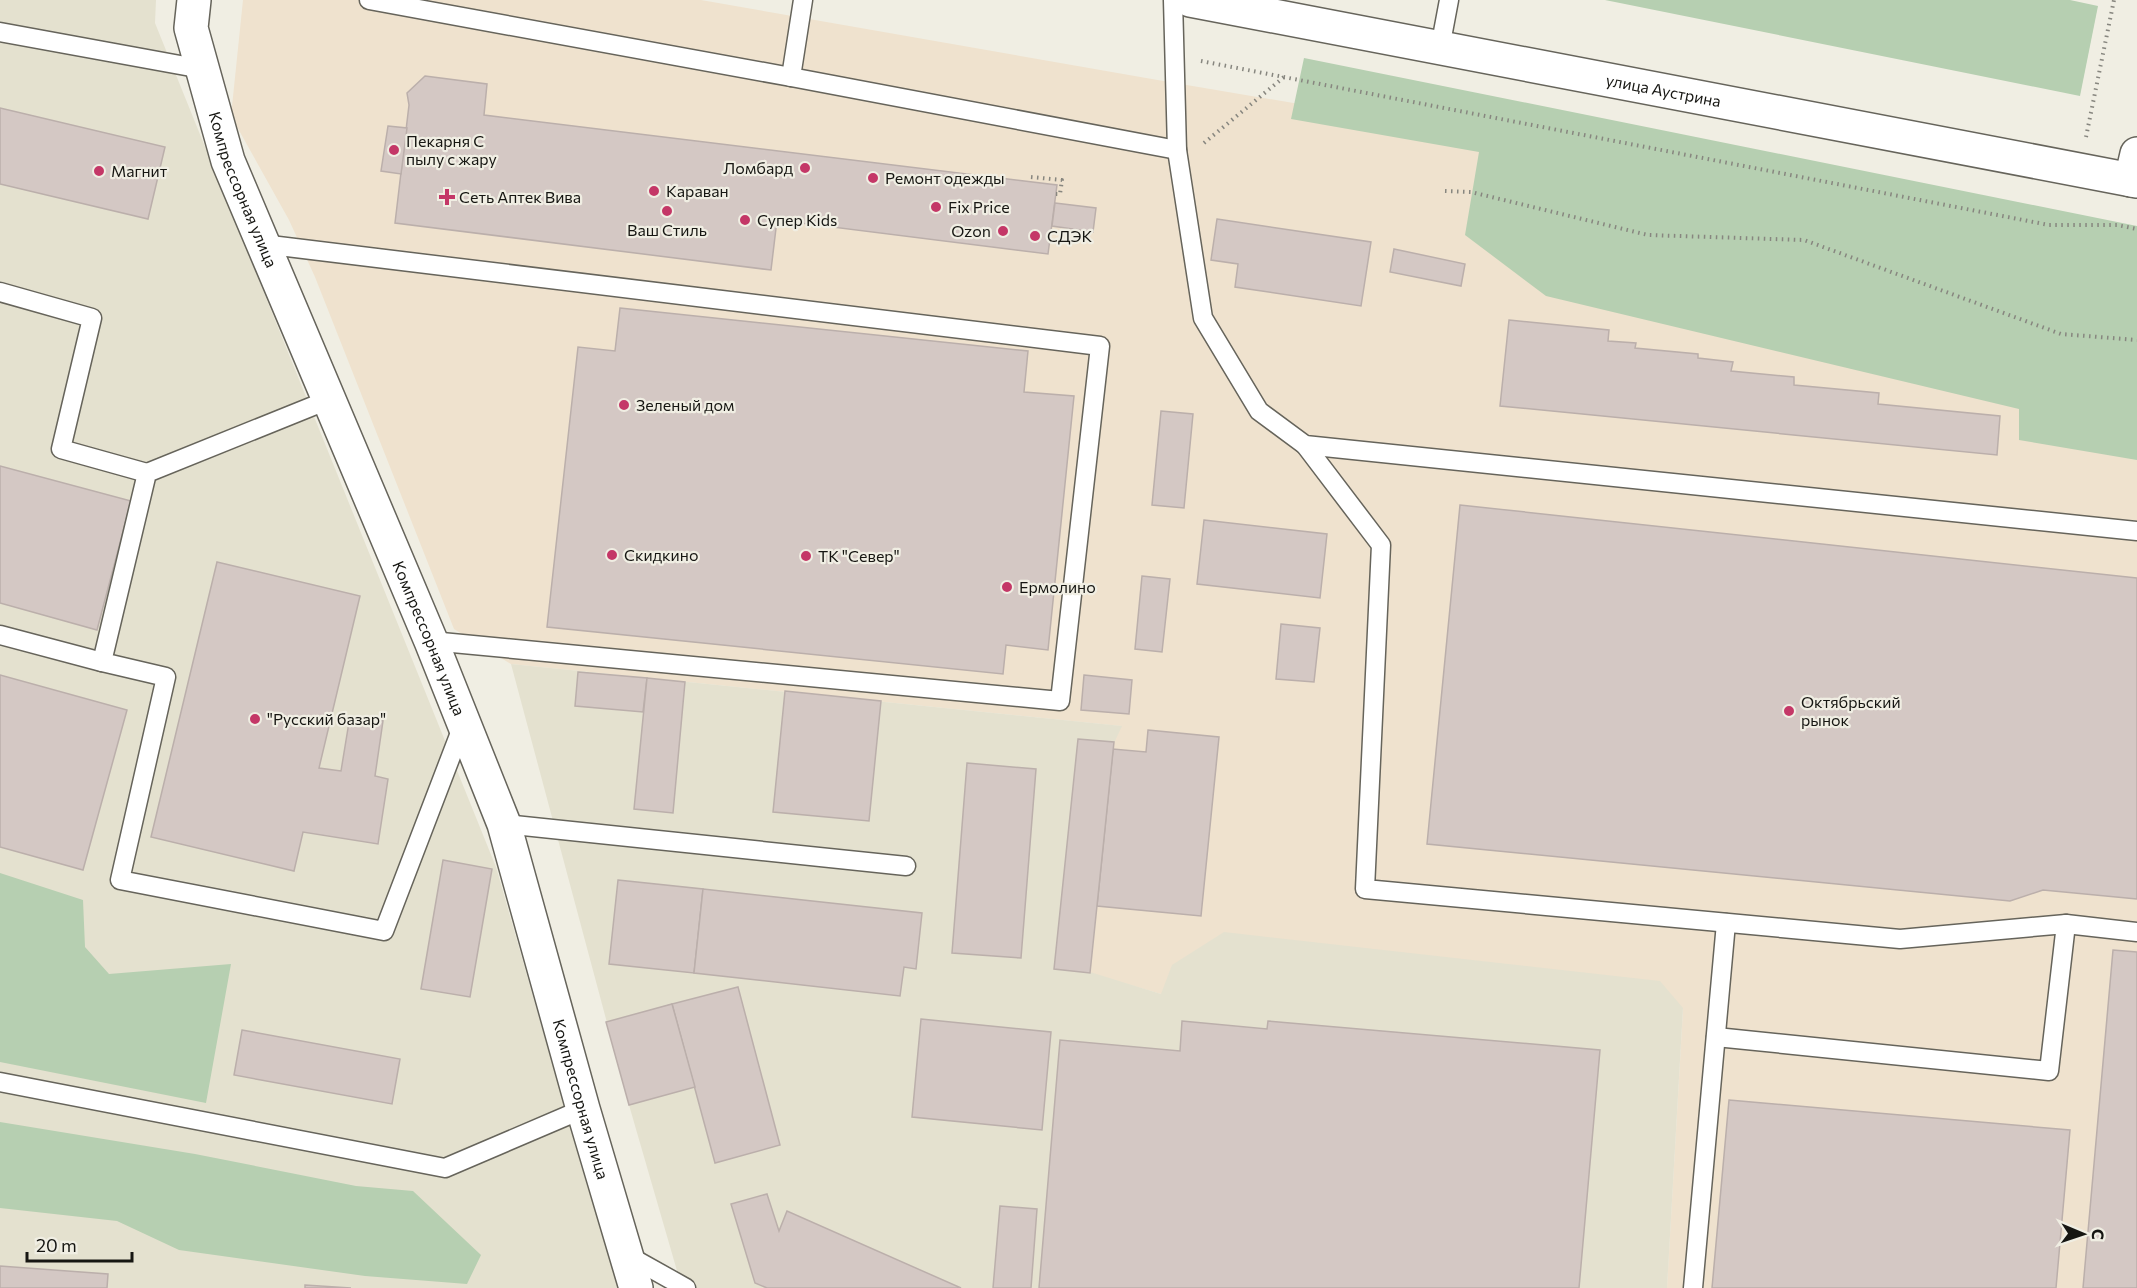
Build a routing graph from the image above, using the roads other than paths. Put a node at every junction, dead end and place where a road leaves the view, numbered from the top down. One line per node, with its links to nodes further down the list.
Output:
1 (194, 0): 10 (street, Компрессорная улица)
2 (369, 0): 11 (lane)
3 (803, 0): 11 (lane)
4 (1173, 0): 12 (lane)
5 (1190, 0): 7 (street, улица Аустрина)
6 (1449, 0): 9 (lane)
7 (1271, 8): 9 (street, улица Аустрина)
8 (0, 32): 10 (lane)
9 (1440, 48): 13 (street, улица Аустрина)
10 (202, 69): 14 (street, Компрессорная улица)
11 (791, 77): 12 (lane)
12 (1177, 150): 17 (lane)
13 (2135, 171)
14 (262, 244): 16 (street, Компрессорная улица); 21 (lane)
15 (0, 292): 18 (lane)
16 (328, 400): 18 (lane); 21 (street, Компрессорная улица)
17 (1305, 446): 19 (lane); 26 (lane)
18 (147, 473): 22 (lane)
19 (2137, 531)
20 (0, 635): 22 (lane)
21 (431, 641): 23 (street, Компрессорная улица)
22 (102, 662): 23 (lane)
23 (464, 723): 24 (street, Компрессорная улица)
24 (504, 824): 25 (lane); 31 (street, Компрессорная улица)
25 (906, 866)
26 (1726, 923): 27 (lane); 29 (lane)
27 (2066, 924): 28 (lane); 29 (lane)
28 (2137, 932)
29 (1716, 1037): 35 (lane)
30 (0, 1082): 31 (lane)
31 (583, 1109): 32 (street, Компрессорная улица)
32 (625, 1254): 33 (street, Компрессорная улица); 34 (lane)
33 (636, 1288)
34 (686, 1288)
35 (1693, 1288)

